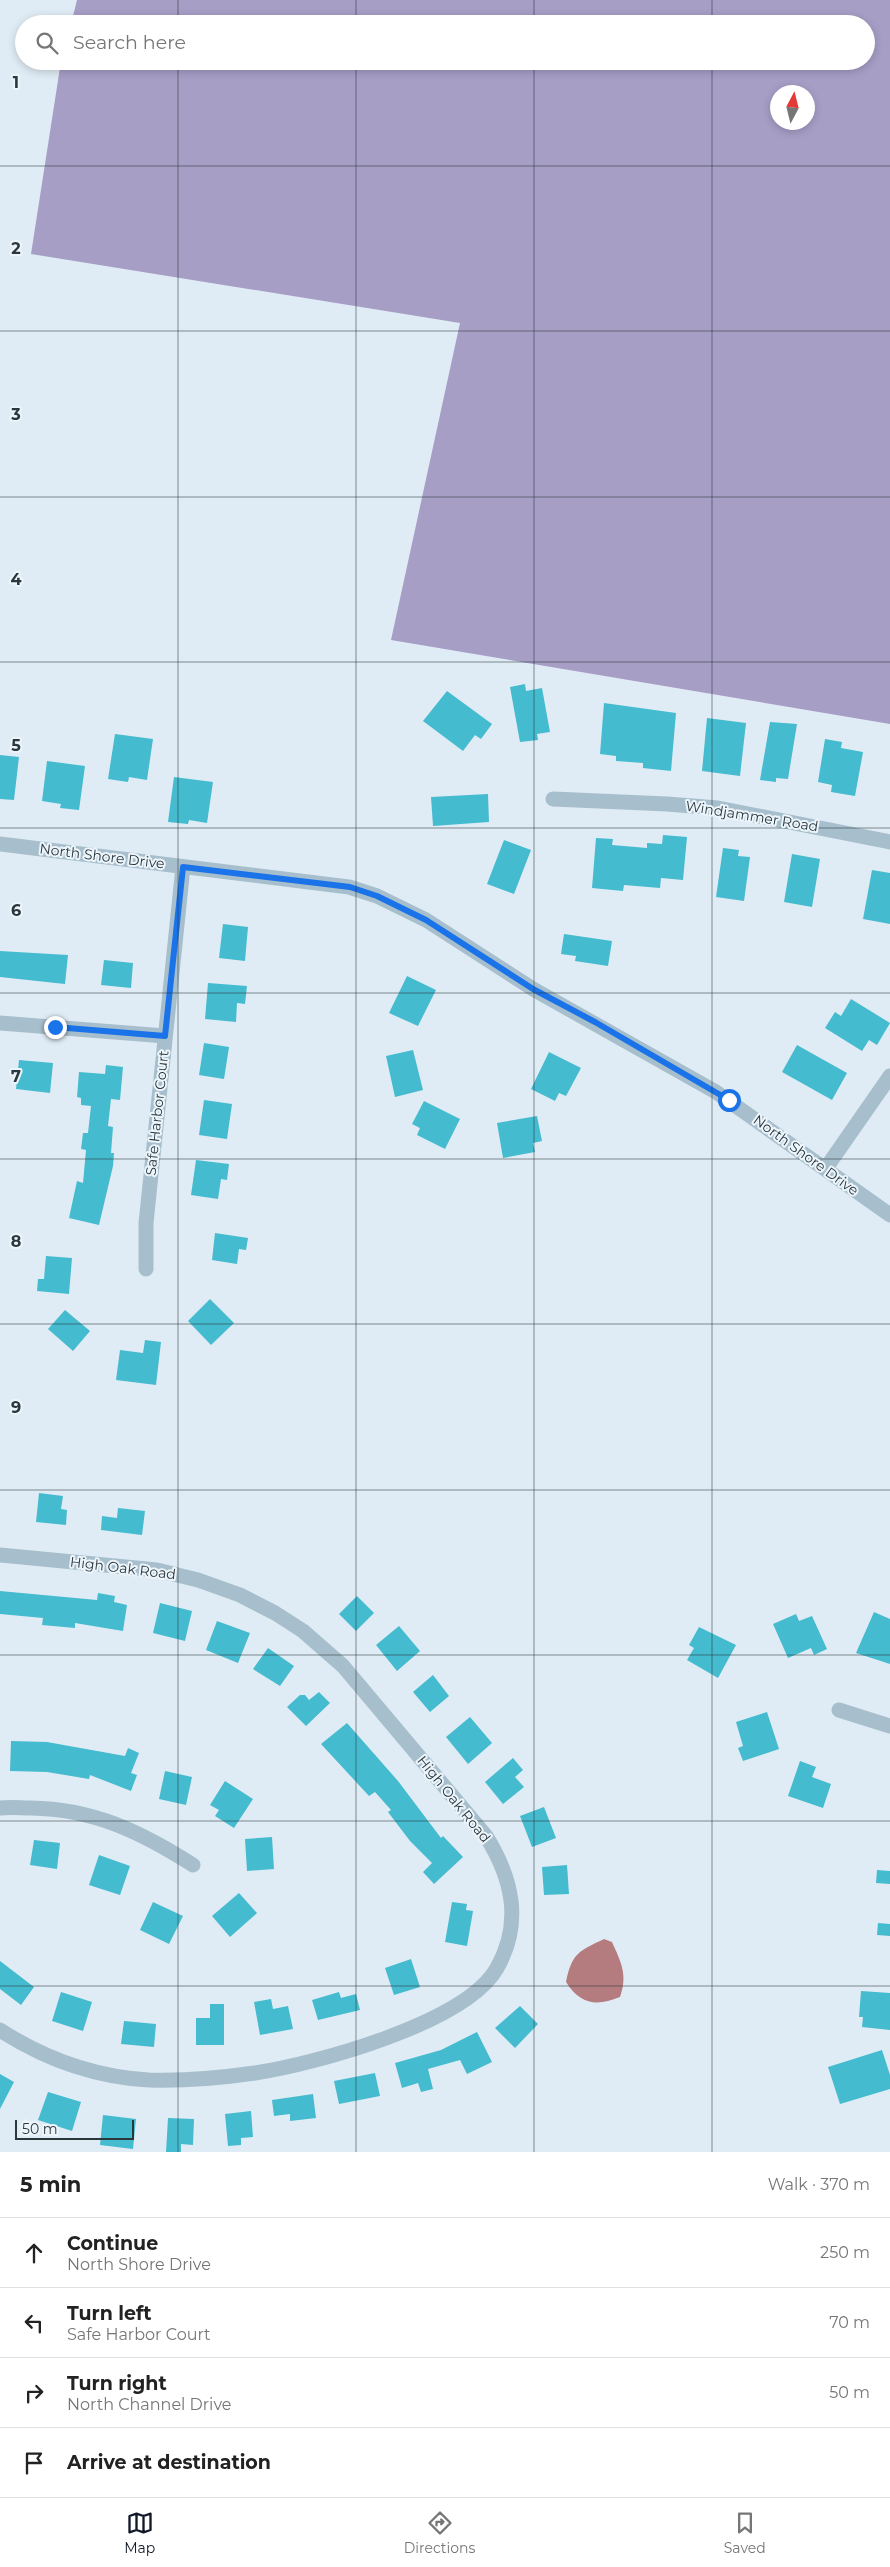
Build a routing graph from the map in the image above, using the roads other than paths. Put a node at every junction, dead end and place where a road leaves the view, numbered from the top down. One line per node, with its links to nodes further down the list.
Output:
1 (553, 799): 2 (street, Windjammer Road)
2 (890, 842)
3 (0, 844): 4 (street, North Shore Drive)
4 (183, 867): 6 (street, Safe Harbor Court); 8 (street, North Shore Drive)
5 (0, 1022): 6 (street)
6 (165, 1036): 10 (street, Safe Harbor Court)
7 (890, 1076): 8 (street)
8 (826, 1168): 9 (street, North Shore Drive)
9 (890, 1215)
10 (146, 1269)
11 (0, 1555): 16 (street, High Oak Road)
12 (839, 1710): 13 (street)
13 (890, 1726)
14 (0, 1808): 15 (street)
15 (193, 1865)
16 (0, 2030)

